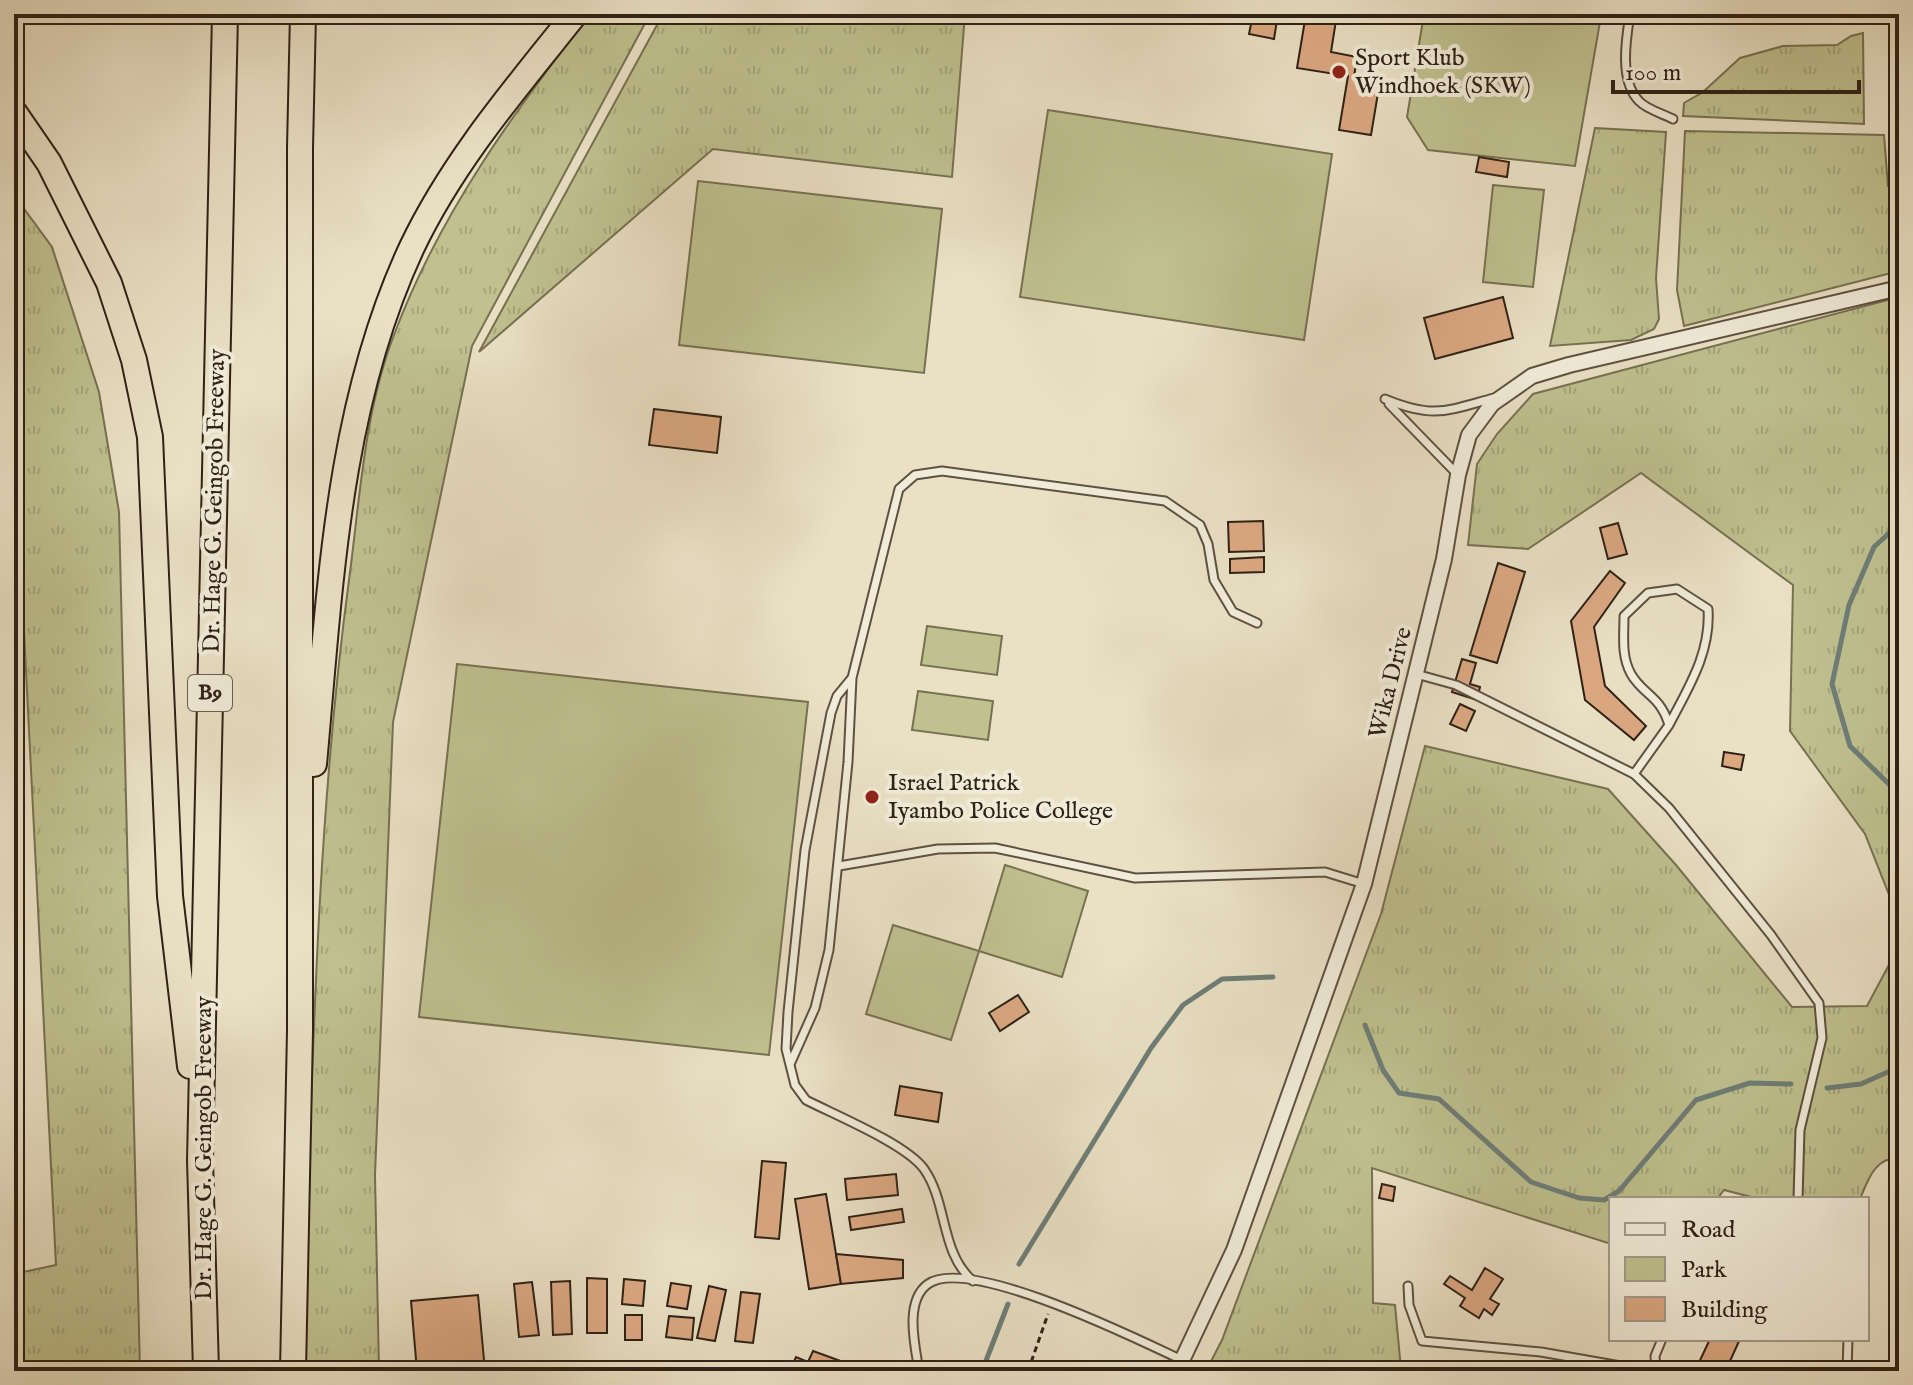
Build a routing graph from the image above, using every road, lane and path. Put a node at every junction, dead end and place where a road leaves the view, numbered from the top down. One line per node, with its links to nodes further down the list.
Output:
1 (225, 14): 19 (highway, Dr. Hage G. Geingob Freeway / B9)
2 (303, 14): 17 (highway)
3 (575, 14): 17 (highway)
4 (1630, 14): 6 (lane)
5 (14, 112): 19 (highway)
6 (1673, 119)
7 (1899, 288): 8 (street, Wika Drive)
8 (1506, 394): 9 (street, Wika Drive); 9 (lane)
9 (1458, 475): 11 (street, Wika Drive)
10 (1257, 623): 12 (lane)
11 (1416, 674): 14 (lane); 16 (street, Wika Drive)
12 (852, 678): 15 (lane); 18 (lane)
13 (1669, 725): 13 (lane); 14 (lane)
14 (1634, 774): 20 (lane)
15 (839, 866): 16 (lane); 18 (lane)
16 (1364, 884): 26 (street, Wika Drive)
17 (300, 916): 28 (highway)
18 (791, 1062): 21 (lane)
19 (200, 1160): 27 (highway, Dr. Hage G. Geingob Freeway / B9)
20 (1798, 1197)
21 (973, 1281): 23 (lane); 29 (lane)
22 (1408, 1286): 31 (lane)
23 (1053, 1301): 26 (lane); 30 (path)
24 (1661, 1341): 32 (lane)
25 (1848, 1341): 33 (lane)
26 (1180, 1366)
27 (206, 1371)
28 (293, 1371)
29 (919, 1371)
30 (1028, 1371)
31 (1649, 1371)
32 (1656, 1371)
33 (1847, 1371)

